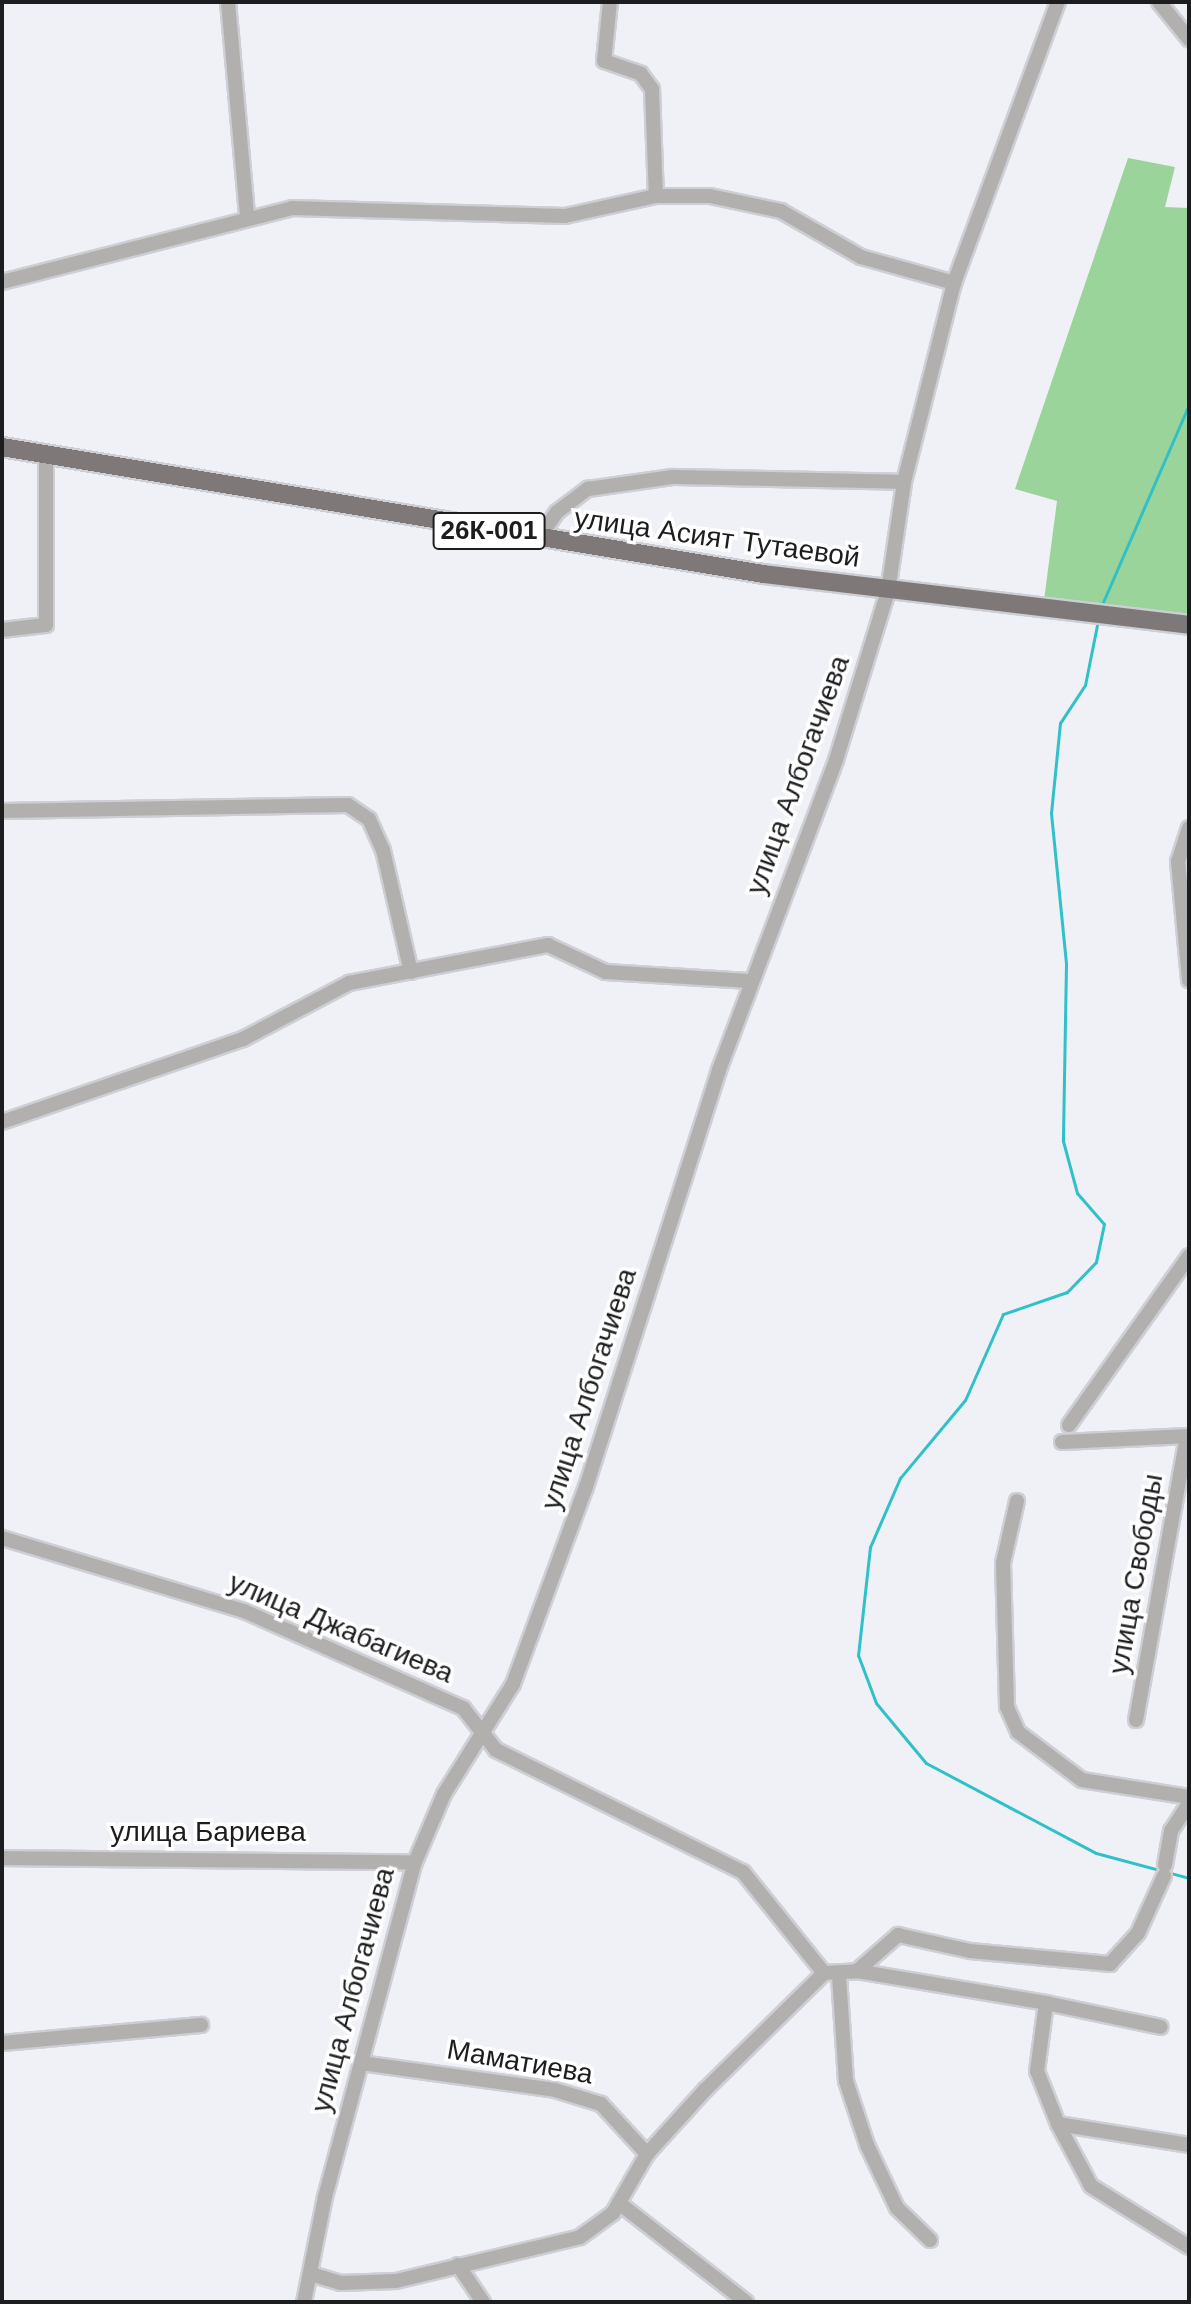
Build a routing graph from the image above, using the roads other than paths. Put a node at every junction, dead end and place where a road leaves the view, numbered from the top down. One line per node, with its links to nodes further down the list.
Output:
1 (228, 2): 7 (street)
2 (610, 2): 6 (street)
3 (1058, 2): 9 (street, улица Албогачиева)
4 (1159, 2): 5 (street)
5 (1189, 39)
6 (656, 196): 7 (street); 9 (street)
7 (247, 217): 8 (street)
8 (2, 282)
9 (954, 283): 12 (street, улица Албогачиева)
10 (2, 447): 11 (main road, улица Асият Тутаевой / 26К-001)
11 (46, 455): 13 (main road, улица Асият Тутаевой / 26К-001); 16 (street)
12 (904, 482): 13 (street); 14 (street, улица Албогачиева)
13 (538, 539): 14 (main road, улица Асият Тутаевой / 26К-001)
14 (888, 591): 15 (main road, улица Асият Тутаевой / 26К-001); 22 (street, улица Албогачиева)
15 (1189, 625)
16 (2, 630)
17 (2, 811): 20 (street)
18 (1189, 828): 19 (street)
19 (1186, 932): 21 (street)
20 (411, 972): 22 (street); 23 (street)
21 (1189, 980)
22 (749, 981): 31 (street, улица Албогачиева)
23 (2, 1122)
24 (1189, 1256): 25 (street)
25 (1069, 1425)
26 (1188, 1436): 27 (street); 30 (street, улица Свободы)
27 (1062, 1442)
28 (1017, 1501): 32 (street)
29 (2, 1538): 31 (street, улица Джабагиева)
30 (1136, 1720)
31 (479, 1734): 35 (street, улица Албогачиева); 37 (street, улица Джабагиева)
32 (1189, 1797)
33 (1189, 1803): 36 (street)
34 (2, 1858): 35 (street, улица Бариева)
35 (415, 1862): 43 (street, улица Албогачиева)
36 (857, 1971): 38 (street); 39 (street)
37 (824, 1973): 38 (street); 46 (street)
38 (839, 1976): 48 (street)
39 (1046, 2003): 41 (street); 44 (street)
40 (201, 2025): 42 (street)
41 (1161, 2027)
42 (2, 2043)
43 (361, 2063): 46 (street, Маматиева); 51 (street, улица Албогачиева)
44 (1058, 2124): 45 (street); 49 (street)
45 (1189, 2145)
46 (647, 2154): 47 (street)
47 (619, 2203): 50 (street); 54 (street)
48 (930, 2240)
49 (1189, 2247)
50 (458, 2265): 51 (street); 53 (street)
51 (311, 2274): 52 (street, улица Албогачиева)
52 (304, 2302)
53 (483, 2302)
54 (746, 2302)

